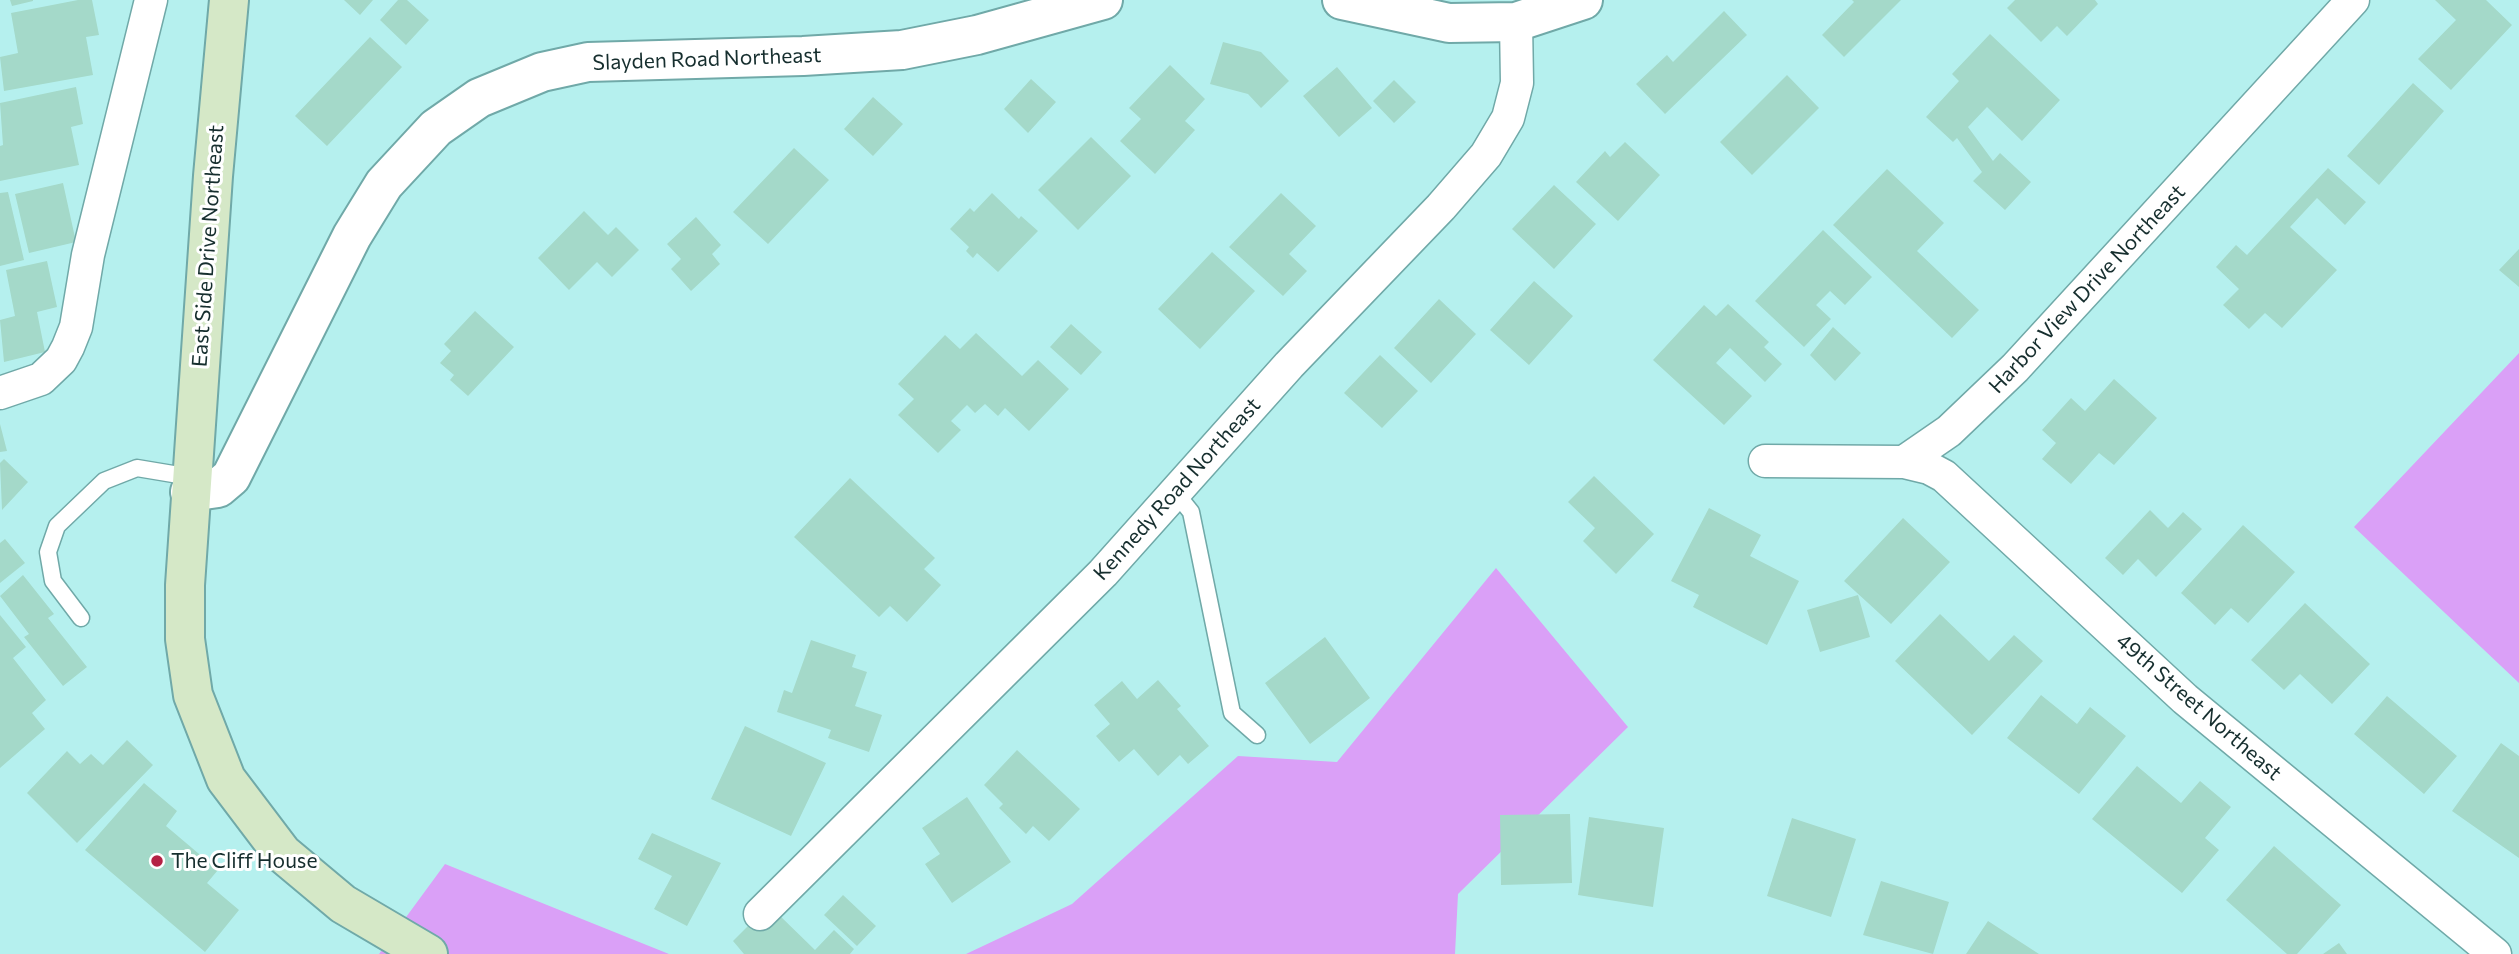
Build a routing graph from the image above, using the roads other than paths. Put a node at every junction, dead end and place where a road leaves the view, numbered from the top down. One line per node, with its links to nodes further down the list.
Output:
1 (151, 0): 8 (street)
2 (229, 0): 11 (main road, East Side Drive Northeast)
3 (1103, 0): 11 (street, Slayden Road Northeast)
4 (1342, 0): 7 (street)
5 (2353, 0): 10 (street, Harbor View Drive Northeast)
6 (1580, 1): 7 (street)
7 (1516, 22): 12 (street, Kennedy Road Northeast)
8 (0, 393)
9 (1765, 461): 10 (street)
10 (1904, 462): 17 (street, 49th Street Northeast)
11 (191, 485): 13 (lane); 16 (main road, East Side Drive Northeast)
12 (1175, 492): 14 (lane); 15 (street, Kennedy Road Northeast)
13 (81, 618)
14 (1257, 735)
15 (760, 914)
16 (428, 954)
17 (2495, 954)

